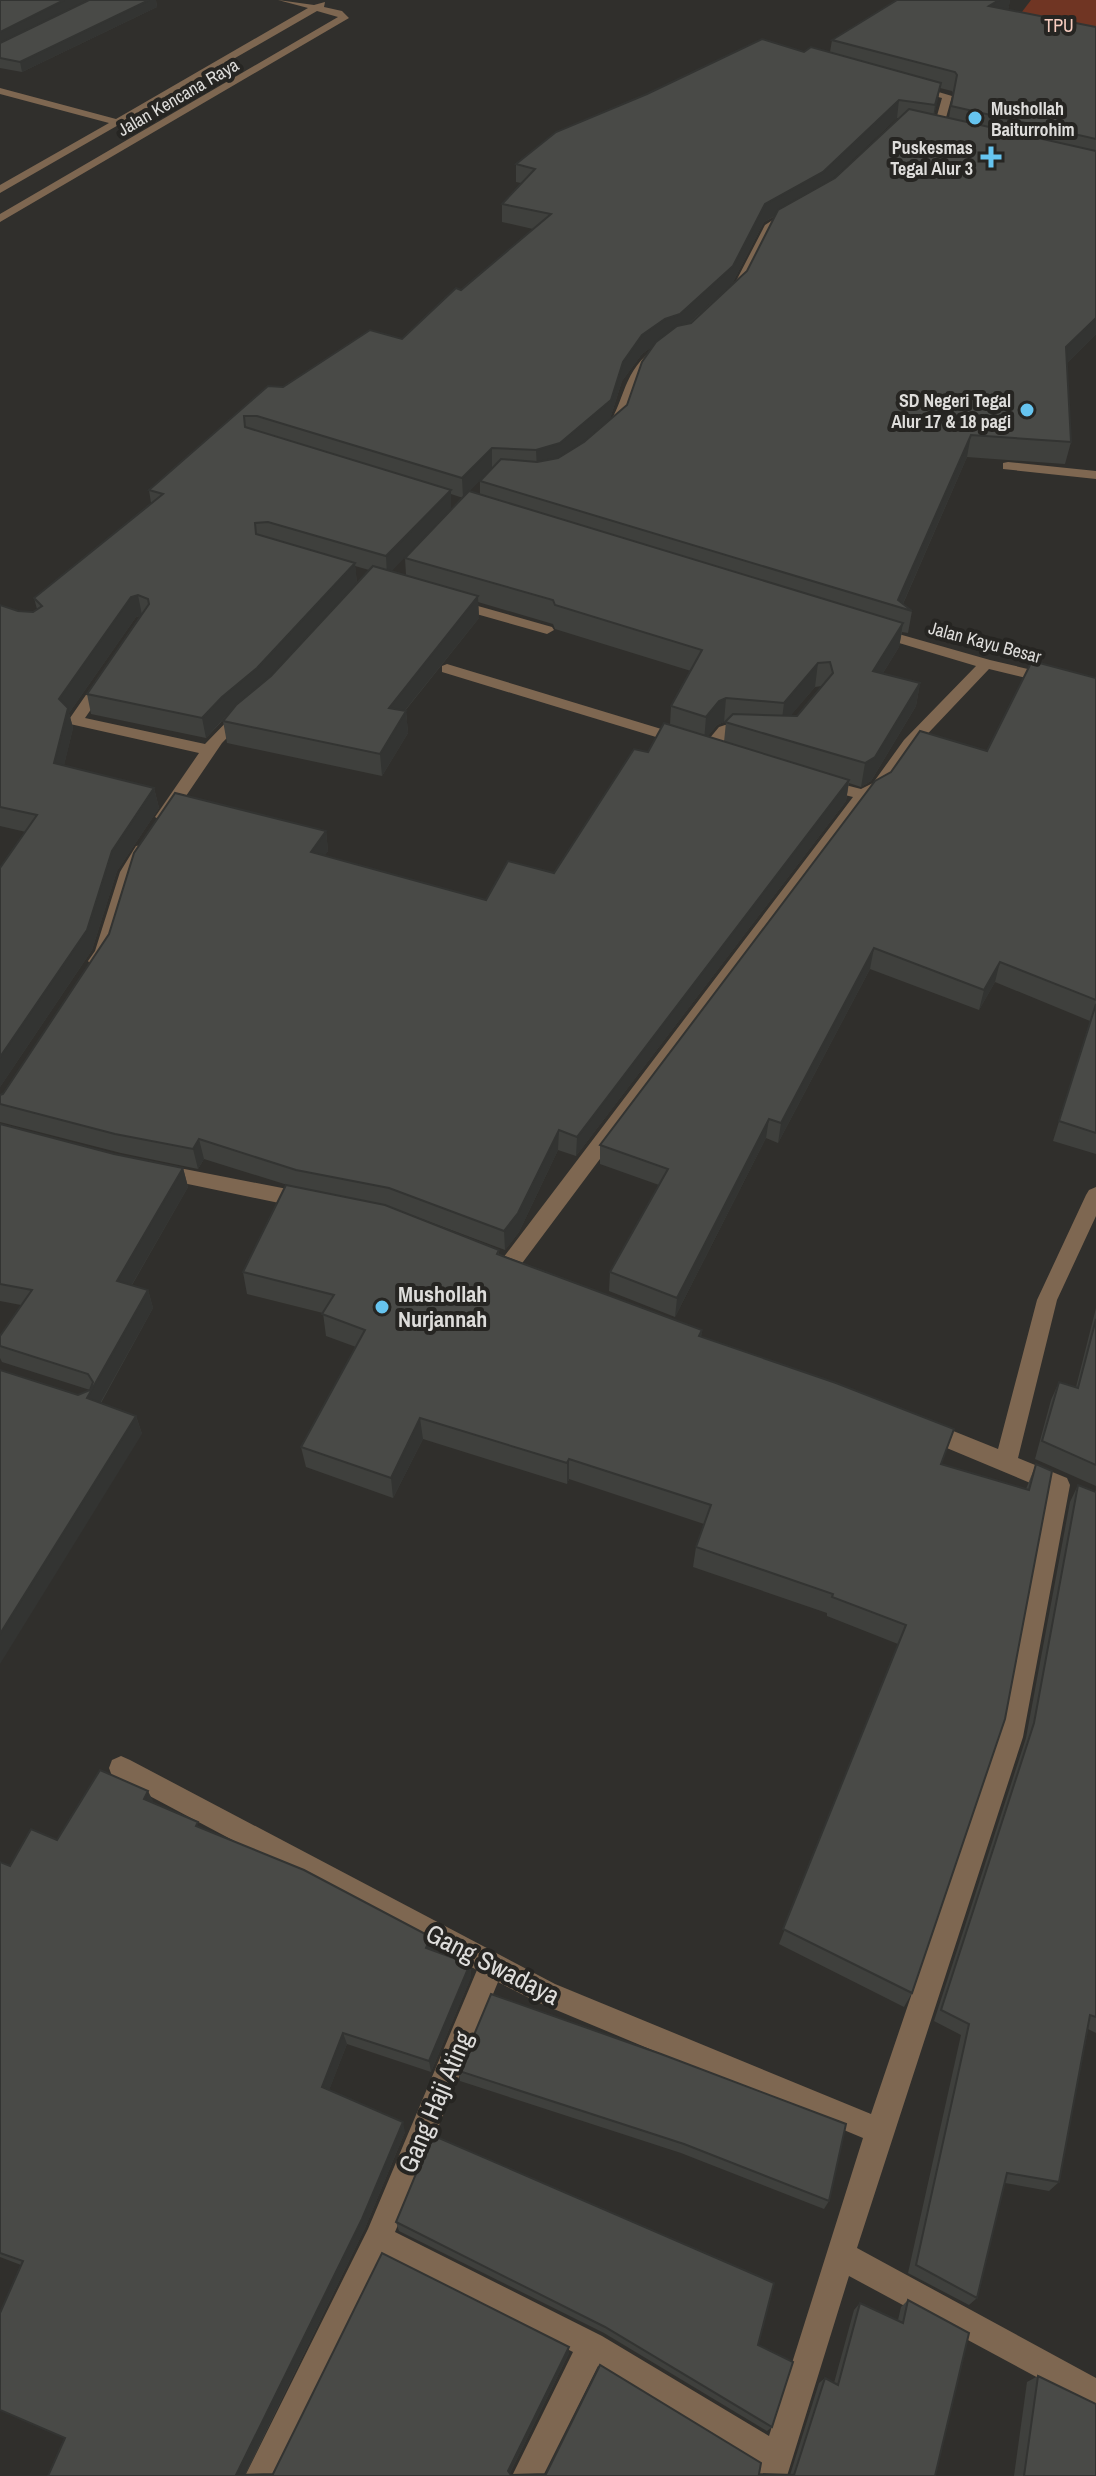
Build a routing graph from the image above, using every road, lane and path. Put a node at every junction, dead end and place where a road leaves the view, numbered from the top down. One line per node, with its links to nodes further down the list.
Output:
1 (283, 0): 3 (street)
2 (330, 0): 3 (street, Jalan Kencana Raya)
3 (317, 7): 6 (street, Jalan Kencana Raya); 10 (street, Jalan Kencana Raya)
4 (903, 84): 7 (street)
5 (0, 91): 6 (street)
6 (117, 122): 8 (street, Jalan Kencana Raya)
7 (953, 134)
8 (0, 190)
9 (804, 205): 11 (street)
10 (0, 219)
11 (729, 296)
12 (664, 348): 13 (street)
13 (595, 443)
14 (1008, 466): 15 (street)
15 (1096, 475)
16 (434, 597): 18 (street)
17 (858, 625): 20 (street, Jalan Kayu Besar)
18 (547, 630)
19 (118, 659): 25 (street)
20 (986, 664): 22 (street, Jalan Kayu Besar); 27 (street)
21 (447, 669): 24 (street)
22 (1096, 690)
23 (255, 703): 25 (street)
24 (771, 734)
25 (209, 750): 28 (street)
26 (806, 778): 27 (street)
27 (863, 795): 32 (street)
28 (87, 975)
29 (135, 1166): 31 (street)
30 (1096, 1195): 34 (street)
31 (331, 1206)
32 (510, 1264)
33 (905, 1420): 34 (street)
34 (1006, 1460): 37 (street)
35 (121, 1768): 36 (street, Gang Swadaya)
36 (492, 1965): 37 (street, Gang Swadaya); 38 (street, Gang Haji Ating)
37 (879, 2131): 39 (street)
38 (378, 2239): 40 (street); 43 (street, Gang Haji Ating)
39 (840, 2255): 41 (street); 42 (street)
40 (592, 2346): 42 (street); 44 (street)
41 (1096, 2394)
42 (775, 2467)
43 (260, 2476)
44 (527, 2476)

